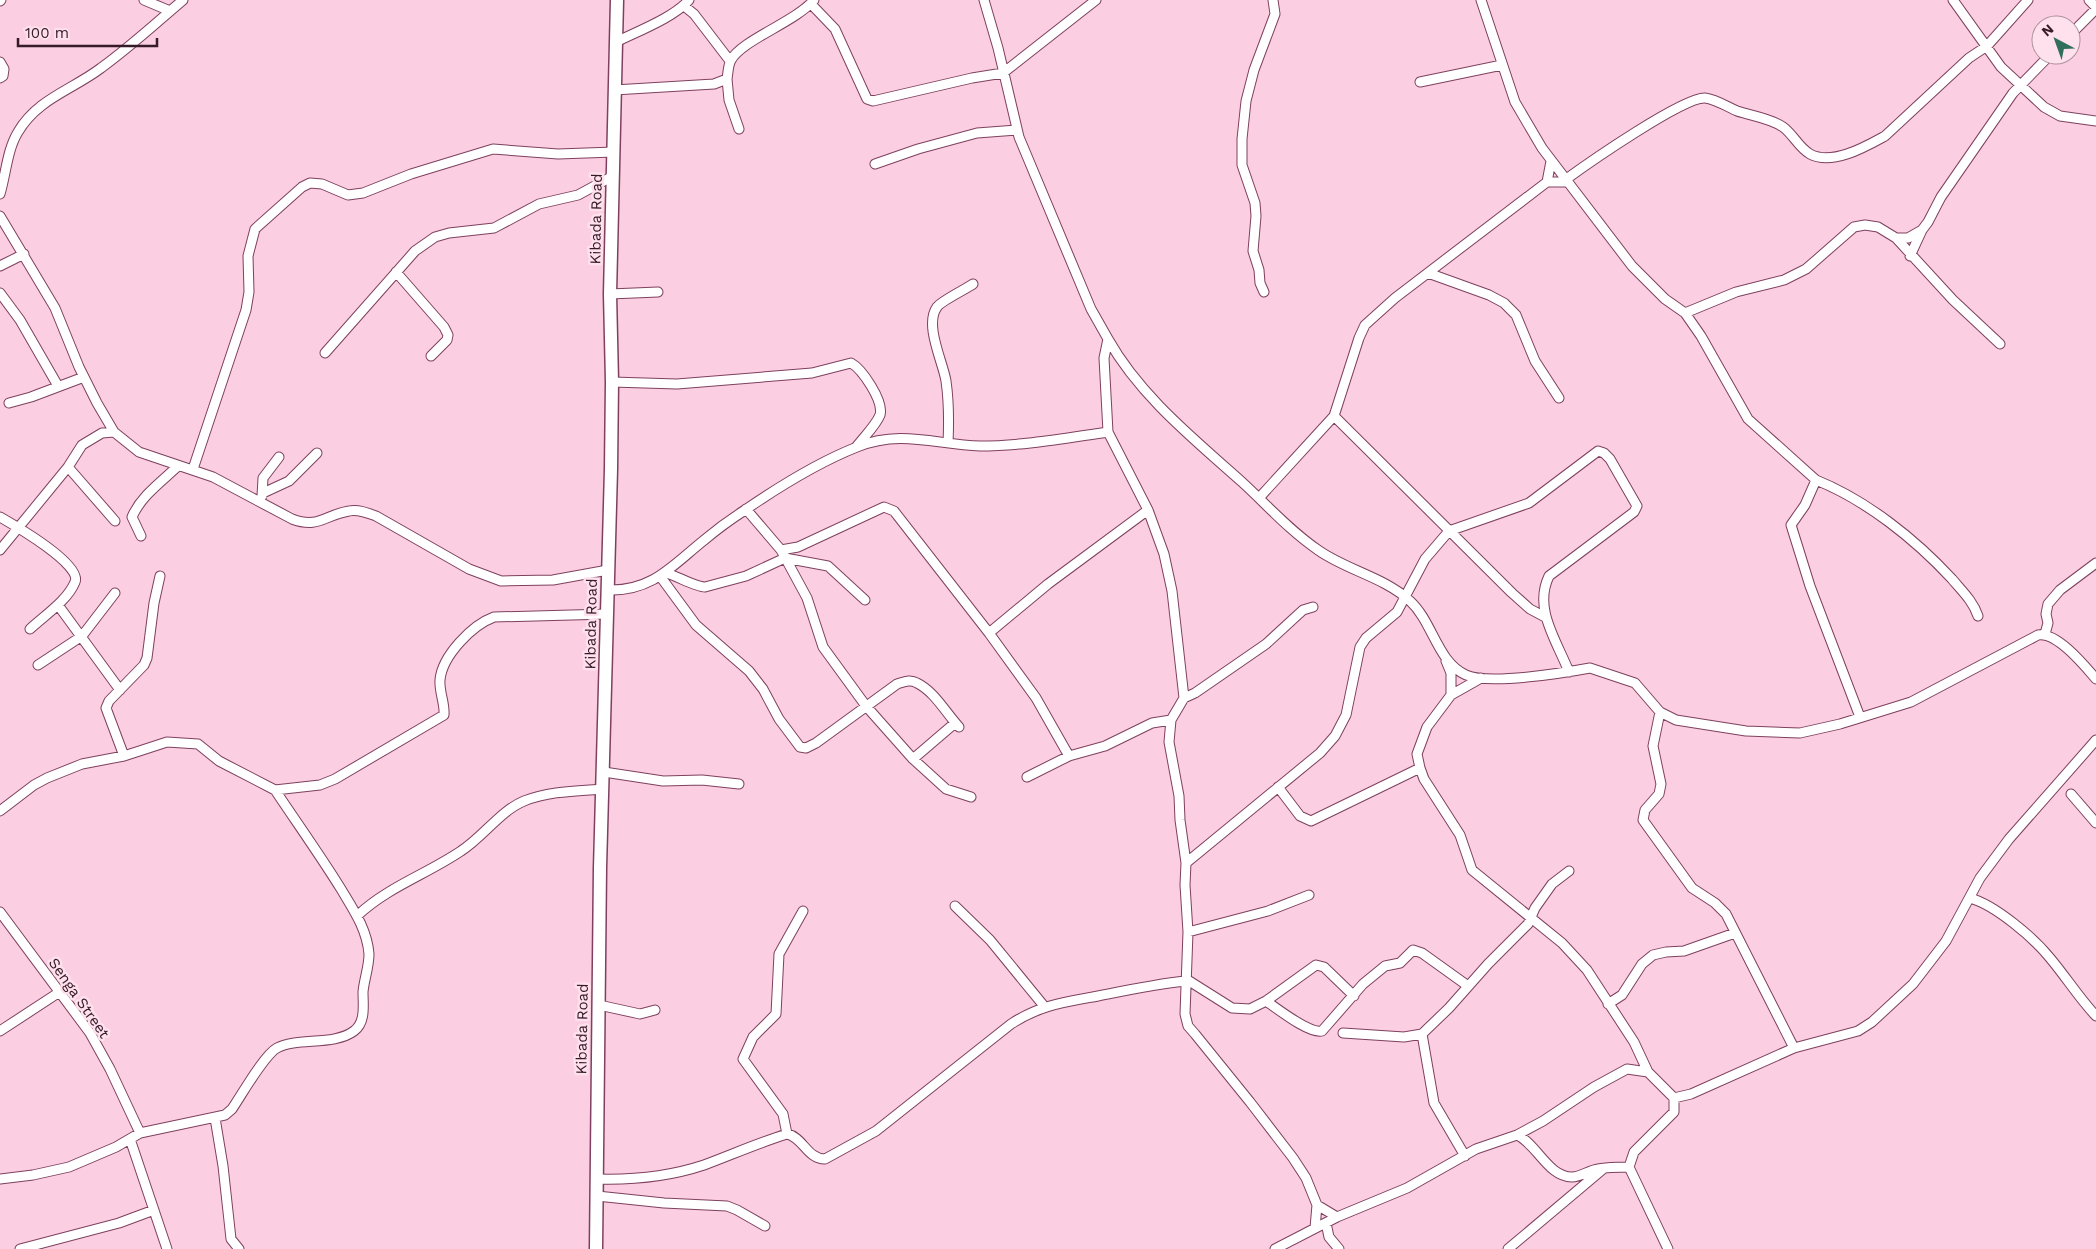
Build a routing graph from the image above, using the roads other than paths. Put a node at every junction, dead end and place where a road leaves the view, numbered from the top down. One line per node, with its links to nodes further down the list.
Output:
1 (144, 0): 14 (street)
2 (183, 0): 14 (street)
3 (617, 0): 16 (main road, Kibada Road)
4 (984, 0): 22 (street)
5 (1096, 0): 22 (street)
6 (1273, 0): 48 (street)
7 (1481, 0): 20 (street)
8 (1953, 0): 17 (street)
9 (2028, 0): 17 (street)
10 (2089, 0): 13 (street)
11 (812, 2): 18 (street); 22 (street)
12 (686, 3): 16 (street); 18 (street)
13 (2096, 8): 15 (street)
14 (170, 11): 37 (street)
15 (2081, 24)
16 (616, 42): 27 (main road, Kibada Road)
17 (1986, 46): 26 (street); 35 (street)
18 (730, 61): 24 (street)
19 (0, 62): 23 (street)
20 (1502, 65): 25 (street); 32 (street)
21 (2040, 65): 26 (street)
22 (1003, 73): 30 (street)
23 (0, 78)
24 (727, 79): 27 (street); 29 (street)
25 (1420, 82)
26 (2021, 84): 28 (street); 39 (street)
27 (614, 90): 31 (main road, Kibada Road)
28 (2096, 121)
29 (739, 128)
30 (1018, 130): 33 (street); 52 (street)
31 (614, 152): 34 (main road, Kibada Road); 70 (street)
32 (1551, 161): 35 (street); 36 (street)
33 (875, 164)
34 (613, 176): 44 (street); 50 (main road, Kibada Road)
35 (1566, 181): 36 (street); 51 (street)
36 (1546, 182): 45 (street)
37 (0, 194)
38 (0, 216): 41 (street)
39 (1922, 230): 40 (street); 42 (street)
40 (1896, 238): 42 (street); 51 (street)
41 (24, 254): 43 (street); 56 (street)
42 (1910, 256): 53 (street)
43 (0, 266)
44 (396, 272): 54 (street); 55 (street)
45 (1428, 273): 59 (street); 61 (street)
46 (973, 284): 64 (street)
47 (658, 292): 50 (street)
48 (1264, 292)
49 (0, 293): 58 (street)
50 (610, 294): 57 (main road, Kibada Road)
51 (1685, 313): 71 (street)
52 (1108, 339): 63 (street); 73 (street)
53 (2000, 344)
54 (325, 353)
55 (432, 356)
56 (84, 377): 58 (street); 62 (street)
57 (612, 382): 65 (street); 85 (main road, Kibada Road)
58 (58, 386): 60 (street)
59 (1559, 398)
60 (9, 403)
61 (1334, 416): 73 (street); 80 (street)
62 (114, 432): 68 (street); 69 (street)
63 (1108, 432): 64 (street); 76 (street)
64 (948, 443): 65 (street)
65 (857, 446): 75 (street)
66 (316, 453): 72 (street)
67 (279, 457): 72 (street)
68 (178, 466): 70 (street); 81 (street)
69 (68, 468): 78 (street); 79 (street)
70 (193, 469): 74 (street)
71 (1816, 480): 95 (street); 111 (street)
72 (263, 493): 74 (street)
73 (1259, 498): 90 (street)
74 (260, 502): 85 (street)
75 (746, 509): 83 (street); 86 (street)
76 (1148, 510): 98 (street); 108 (street)
77 (0, 517): 79 (street)
78 (115, 522)
79 (18, 528): 82 (street); 92 (street)
80 (1449, 531): 90 (street); 96 (street); 96 (street)
81 (141, 536)
82 (0, 550)
83 (783, 554): 86 (street); 91 (street); 98 (street); 109 (street)
84 (2096, 563): 99 (street)
85 (608, 570): 88 (main road, Kibada Road)
86 (663, 575): 88 (street); 109 (street)
87 (160, 576): 106 (street)
88 (609, 590): 94 (main road, Kibada Road)
89 (115, 593): 100 (street)
90 (1404, 596): 101 (street); 121 (street)
91 (865, 600)
92 (58, 605): 97 (street); 100 (street)
93 (1313, 607): 108 (street)
94 (608, 614): 118 (main road, Kibada Road); 123 (street)
95 (1978, 616)
96 (1545, 617): 103 (street)
97 (30, 629)
98 (989, 632): 115 (street)
99 (2045, 634): 105 (street); 111 (street)
100 (82, 636): 102 (street); 106 (street)
101 (1446, 659): 104 (street); 107 (street)
102 (38, 665)
103 (1569, 672): 104 (street); 110 (street)
104 (1480, 678): 107 (street)
105 (2096, 679)
106 (120, 690): 114 (street)
107 (1451, 695): 117 (street)
108 (1184, 698): 112 (street)
109 (866, 706): 116 (street); 116 (street)
110 (1660, 712): 111 (street); 138 (street)
111 (1860, 717)
112 (1171, 720): 115 (street); 128 (street)
113 (2096, 740): 131 (street)
114 (124, 756): 123 (street); 126 (street)
115 (1069, 756): 119 (street)
116 (913, 759): 125 (street)
117 (1420, 768): 121 (street); 136 (street)
118 (604, 772): 120 (street); 122 (main road, Kibada Road)
119 (1027, 776)
120 (739, 784)
121 (1278, 787): 128 (street)
122 (603, 789): 135 (street); 145 (main road, Kibada Road)
123 (275, 790): 135 (street)
124 (2071, 794): 127 (street)
125 (971, 797)
126 (0, 811)
127 (2096, 823)
128 (1186, 863): 137 (street)
129 (1569, 870): 136 (street)
130 (1309, 895): 137 (street)
131 (1970, 898): 148 (street); 152 (street)
132 (955, 906): 146 (street)
133 (803, 911): 157 (street)
134 (0, 912): 141 (street, Senga Street)
135 (358, 915): 155 (street)
136 (1531, 916): 140 (street); 144 (street)
137 (1188, 932): 139 (street)
138 (1735, 933): 144 (street); 152 (street)
139 (1186, 980): 143 (street); 146 (street); 166 (street)
140 (1468, 986): 142 (street); 151 (street)
141 (58, 993): 149 (street); 156 (street, Senga Street)
142 (1354, 996): 143 (street); 143 (street)
143 (1266, 1001)
144 (1608, 1004): 153 (street)
145 (599, 1005): 147 (street); 164 (main road, Kibada Road)
146 (1044, 1006): 157 (street)
147 (655, 1010)
148 (2096, 1016)
149 (0, 1031)
150 (1343, 1032): 151 (street)
151 (1422, 1034): 160 (street)
152 (1794, 1048): 154 (street)
153 (1648, 1072): 154 (street); 158 (street)
154 (1674, 1098): 161 (street)
155 (215, 1118): 156 (street); 174 (street)
156 (140, 1133): 159 (street)
157 (786, 1134): 164 (street)
158 (1517, 1134): 160 (street); 162 (street)
159 (130, 1139): 163 (street); 167 (street)
160 (1465, 1156): 168 (street)
161 (1629, 1167): 162 (street); 179 (street)
162 (1605, 1168): 178 (street)
163 (0, 1179)
164 (597, 1180): 165 (main road, Kibada Road)
165 (597, 1196): 170 (street); 175 (main road, Kibada Road)
166 (1318, 1206): 168 (street); 171 (street)
167 (154, 1210): 172 (street); 173 (street)
168 (1337, 1217): 169 (street)
169 (1326, 1223): 171 (street); 177 (street)
170 (765, 1226)
171 (1315, 1228): 176 (street)
172 (20, 1249)
173 (167, 1249)
174 (239, 1249)
175 (596, 1249)
176 (1275, 1249)
177 (1339, 1249)
178 (1508, 1249)
179 (1668, 1249)

